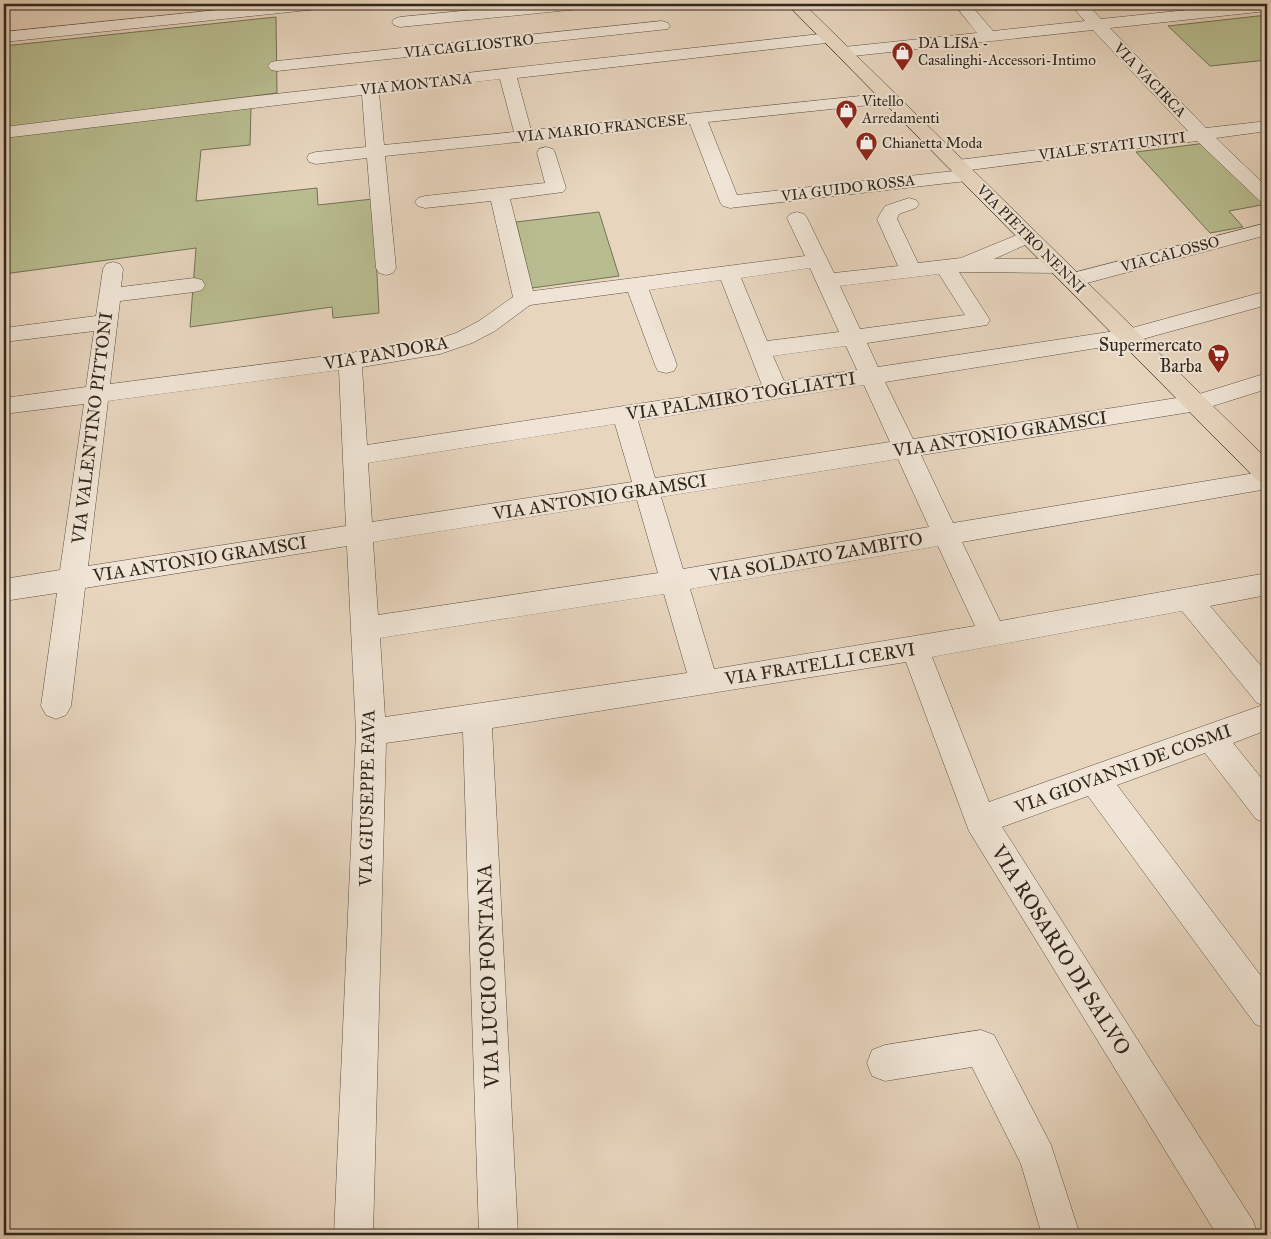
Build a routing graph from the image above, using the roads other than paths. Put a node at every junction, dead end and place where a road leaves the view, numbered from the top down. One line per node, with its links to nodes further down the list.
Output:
1 (279, 4): 8 (street)
2 (318, 4): 8 (street)
3 (579, 4): 9 (street)
4 (795, 4): 13 (main road, VIA PIETRO NENNI)
5 (962, 4): 11 (street)
6 (1078, 4): 10 (street, VIA VACIRCA)
7 (1267, 6): 10 (street, VIA MONTANA)
8 (260, 10): 12 (street)
9 (400, 22)
10 (1098, 25): 11 (street, VIA MONTANA); 22 (street, VIA VACIRCA)
11 (988, 36): 13 (street, VIA MONTANA)
12 (4, 37)
13 (836, 45): 14 (street, VIA MONTANA); 18 (main road, VIA PIETRO NENNI)
14 (676, 55): 15 (street, VIA CAGLIOSTRO); 16 (street, VIA MONTANA)
15 (277, 66)
16 (507, 74): 17 (street, VIA MONTANA); 23 (street)
17 (370, 89): 21 (street, VIA MONTANA); 24 (street)
18 (889, 98): 19 (street, VIA MARIO FRANCESE); 27 (main road, VIA PIETRO NENNI)
19 (697, 118): 23 (street, VIA MARIO FRANCESE); 27 (street, VIA GUIDO ROSSA)
20 (1267, 126): 22 (street, VIALE STATI UNITI)
21 (4, 133)
22 (1202, 135): 27 (street, VIALE STATI UNITI); 29 (street, VIA VACIRCA)
23 (524, 136): 24 (street, VIA MARIO FRANCESE)
24 (376, 151): 26 (street, VIA MARIO FRANCESE); 37 (street)
25 (546, 152): 28 (street)
26 (316, 158)
27 (962, 170): 34 (main road, VIA PIETRO NENNI)
28 (499, 194): 30 (street); 46 (street)
29 (1267, 197)
30 (425, 202)
31 (909, 204): 39 (street)
32 (797, 218): 38 (street)
33 (1267, 229): 41 (street, VIA CALOSSO)
34 (1029, 236): 35 (street); 41 (main road, VIA PIETRO NENNI)
35 (952, 266): 39 (street, VIA PANDORA); 41 (street, VIA CALOSSO); 50 (street)
36 (113, 268): 44 (street, VIA VALENTINO PITTONI)
37 (386, 268)
38 (822, 271): 39 (street, VIA PANDORA); 40 (street, VIA PANDORA); 50 (street)
39 (911, 271)
40 (728, 272): 42 (street, VIA PANDORA); 51 (street)
41 (1065, 272): 49 (main road, VIA PIETRO NENNI)
42 (636, 284): 46 (street, VIA PANDORA); 53 (street)
43 (194, 285): 44 (street)
44 (109, 295): 47 (street, VIA VALENTINO PITTONI)
45 (1267, 298): 49 (street, VIA PALMIRO TOGLIATTI)
46 (524, 299): 52 (street, VIA PANDORA)
47 (106, 322): 48 (street); 57 (street, VIA VALENTINO PITTONI)
48 (4, 335)
49 (1128, 336): 54 (street, VIA PALMIRO TOGLIATTI); 58 (main road, VIA PIETRO NENNI)
50 (853, 337): 51 (street); 54 (street)
51 (760, 350): 56 (street)
52 (350, 361): 57 (street, VIA PANDORA); 62 (street, VIA GIUSEPPE FAVA)
53 (666, 365)
54 (871, 376): 56 (street, VIA PALMIRO TOGLIATTI); 61 (street)
55 (1267, 381): 58 (street, VIA ANTONIO GRAMSCI)
56 (776, 391): 60 (street, VIA PALMIRO TOGLIATTI)
57 (96, 395): 59 (street, VIA PANDORA); 68 (street, VIA VALENTINO PITTONI)
58 (1197, 403): 61 (street, VIA ANTONIO GRAMSCI); 63 (main road, VIA PIETRO NENNI)
59 (4, 406)
60 (624, 415): 62 (street, VIA PALMIRO TOGLIATTI); 65 (street)
61 (906, 449): 65 (street, VIA ANTONIO GRAMSCI); 67 (street)
62 (354, 456): 66 (street, VIA GIUSEPPE FAVA)
63 (1267, 474)
64 (1267, 480): 67 (street, VIA SOLDATO ZAMBITO)
65 (646, 490): 66 (street, VIA ANTONIO GRAMSCI); 69 (street)
66 (359, 534): 68 (street, VIA ANTONIO GRAMSCI); 73 (street, VIA GIUSEPPE FAVA)
67 (946, 535): 69 (street, VIA SOLDATO ZAMBITO); 74 (street)
68 (72, 579): 71 (street, VIA ANTONIO GRAMSCI); 78 (street, VIA VALENTINO PITTONI)
69 (674, 581): 73 (street, VIA SOLDATO ZAMBITO); 76 (street)
70 (1267, 584): 72 (street, VIA FRATELLI CERVI)
71 (4, 590)
72 (1188, 599): 74 (street, VIA FRATELLI CERVI); 77 (street)
73 (364, 629): 81 (street, VIA GIUSEPPE FAVA)
74 (993, 635): 75 (street, VIA FRATELLI CERVI)
75 (915, 649): 76 (street, VIA FRATELLI CERVI); 85 (street, VIA ROSARIO DI SALVO)
76 (704, 682): 79 (street, VIA FRATELLI CERVI)
77 (1267, 694)
78 (56, 706)
79 (477, 718): 81 (street, VIA FRATELLI CERVI); 89 (street, VIA LUCIO FONTANA)
80 (1267, 718): 82 (street, VIA GIOVANNI DE COSMI)
81 (371, 732): 88 (street, VIA GIUSEPPE FAVA)
82 (1211, 738): 83 (street, VIA GIOVANNI DE COSMI); 84 (street)
83 (1094, 779): 85 (street, VIA GIOVANNI DE COSMI); 86 (street)
84 (1267, 809)
85 (980, 820): 91 (street, VIA ROSARIO DI SALVO)
86 (1267, 1012)
87 (885, 1064): 90 (street)
88 (353, 1235)
89 (499, 1235)
90 (1061, 1235)
91 (1239, 1235)

